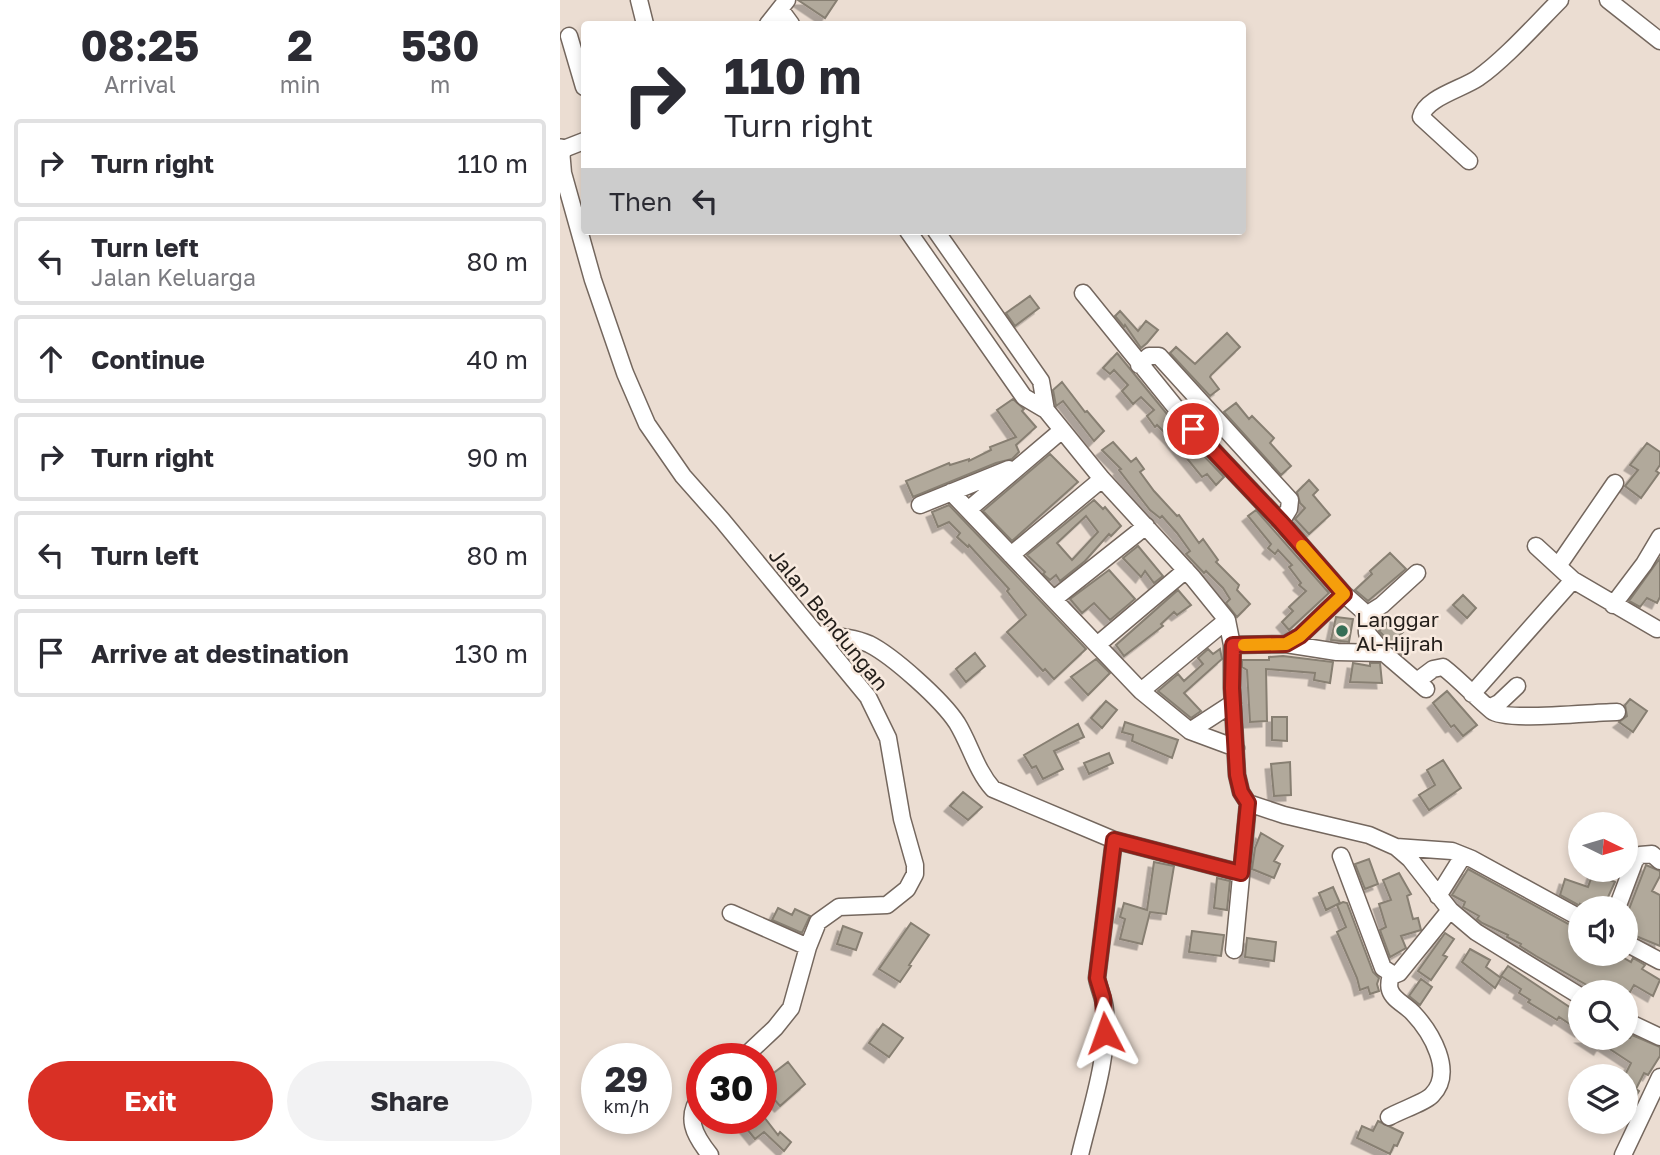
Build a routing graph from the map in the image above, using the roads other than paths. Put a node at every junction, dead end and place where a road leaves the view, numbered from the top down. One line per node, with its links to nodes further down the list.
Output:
1 (639, 0): 5 (street)
2 (1560, 0): 13 (street)
3 (1608, 0): 9 (street)
4 (783, 4): 6 (street); 7 (street)
5 (644, 21)
6 (770, 21)
7 (790, 21)
8 (569, 36): 10 (street)
9 (1660, 41)
10 (581, 77)
11 (581, 143): 12 (street)
12 (561, 159): 14 (street, Jalan Bendungan)
13 (1469, 161)
14 (581, 235)
15 (581, 235): 47 (street, Jalan Bendungan)
16 (911, 235): 20 (street)
17 (939, 235): 20 (street)
18 (1083, 293): 19 (street)
19 (1139, 365): 21 (street); 22 (street)
20 (1046, 410): 23 (street)
21 (1209, 412): 22 (street); 24 (street)
22 (1193, 429): 25 (street)
23 (1061, 431): 26 (street); 27 (street)
24 (1243, 448): 25 (street); 32 (street)
25 (1226, 464): 32 (street)
26 (1018, 466): 29 (street); 31 (street)
27 (1102, 479): 33 (street); 36 (street)
28 (1615, 483): 37 (street)
29 (951, 492): 30 (street); 31 (street)
30 (920, 505)
31 (969, 509): 36 (street)
32 (1281, 522): 41 (street)
33 (1146, 526): 38 (street); 42 (street)
34 (1660, 537): 43 (street)
35 (1536, 546): 37 (street)
36 (1011, 555): 42 (street)
37 (1558, 566): 40 (street)
38 (1186, 570): 45 (street); 49 (street)
39 (1417, 573): 44 (street)
40 (1573, 580): 43 (street); 54 (street)
41 (1344, 594): 44 (street); 48 (street)
42 (1054, 600): 49 (street)
43 (1613, 605): 46 (street)
44 (1366, 615): 51 (street)
45 (1227, 620): 50 (street); 53 (street)
46 (1657, 629)
47 (816, 634): 61 (street); 72 (street, Jalan Bendungan)
48 (1286, 644): 50 (street); 51 (street)
49 (1097, 645): 53 (street)
50 (1233, 645): 55 (street)
51 (1384, 653): 54 (street)
52 (1517, 686): 56 (street)
53 (1141, 691): 58 (street)
54 (1472, 694): 56 (street)
55 (1233, 703): 58 (street); 59 (street)
56 (1489, 708): 57 (street)
57 (1617, 712)
58 (1190, 731): 59 (street)
59 (1236, 748): 60 (street)
60 (1248, 803): 62 (street); 66 (street)
61 (1114, 840): 66 (street); 86 (street)
62 (1396, 847): 64 (street); 67 (street)
63 (1341, 856): 76 (street)
64 (1463, 856): 67 (street); 70 (street)
65 (1660, 861): 68 (street)
66 (1241, 873): 74 (street)
67 (1438, 896): 69 (street)
68 (1622, 896)
69 (1450, 911): 76 (street); 77 (street)
70 (1568, 912)
71 (731, 913): 72 (street)
72 (808, 947): 80 (street, Jalan Bendungan)
73 (1638, 949): 75 (street)
74 (1234, 950)
75 (1660, 961)
76 (1391, 974): 83 (street)
77 (1568, 989)
78 (1638, 1026): 79 (street)
79 (1658, 1034)
80 (759, 1043)
81 (1660, 1077): 82 (street)
82 (1655, 1101): 87 (street)
83 (1389, 1117)
84 (695, 1134): 85 (street)
85 (710, 1155)
86 (1080, 1155)
87 (1623, 1155)

